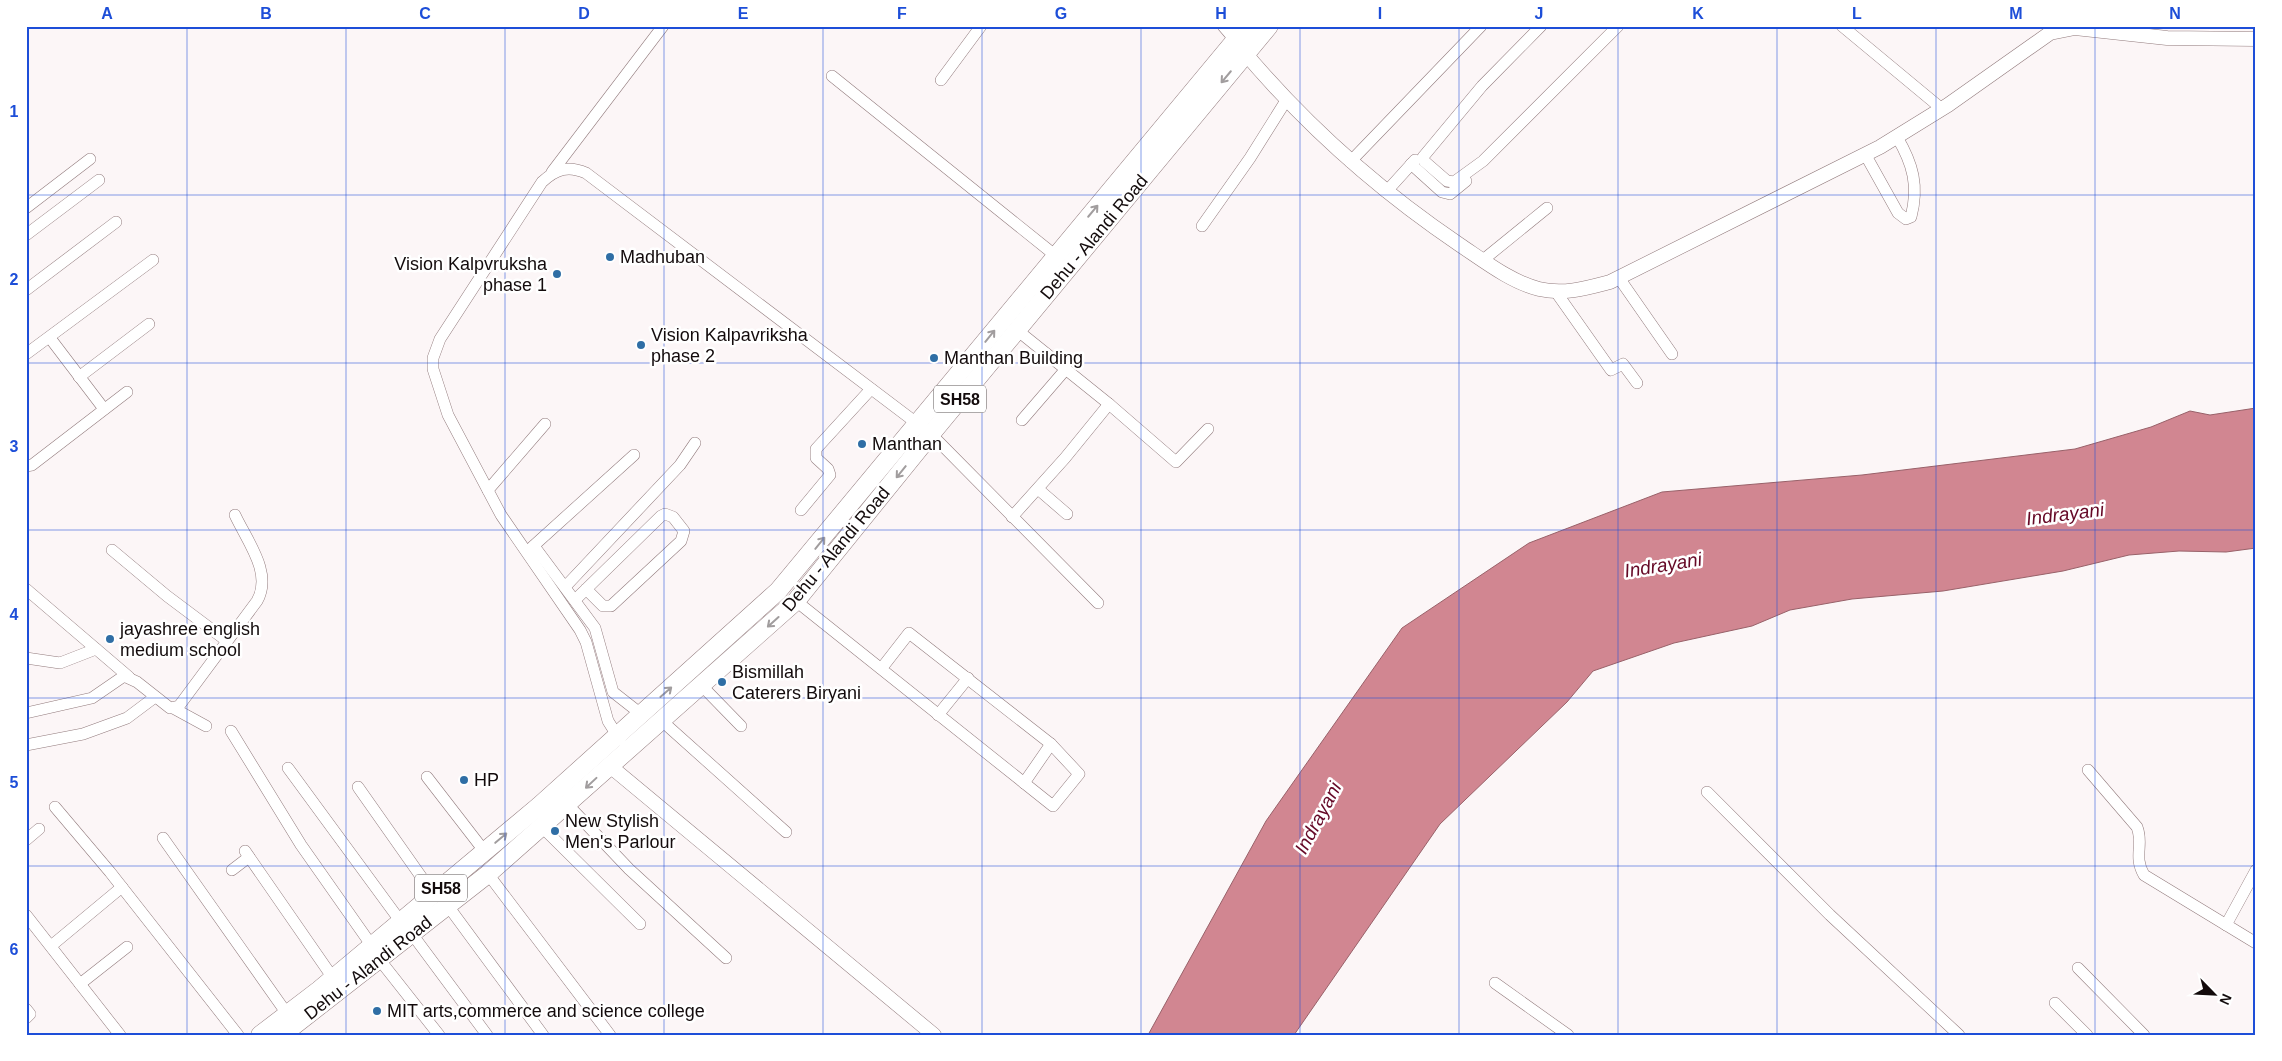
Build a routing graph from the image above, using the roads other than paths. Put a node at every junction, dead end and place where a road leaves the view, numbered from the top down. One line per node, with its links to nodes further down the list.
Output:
1 (663, 26): 21 (street)
2 (981, 26): 13 (street)
3 (1223, 26): 11 (street)
4 (1247, 26): 11 (main road, Dehu - Alandi Road / SH58)
5 (1269, 26): 11 (main road, Dehu - Alandi Road / SH58)
6 (1481, 26): 20 (street)
7 (1541, 26): 19 (street)
8 (1618, 26): 19 (street)
9 (1842, 26): 15 (street)
10 (2256, 39): 15 (street)
11 (1240, 47): 14 (street); 29 (main road, Dehu - Alandi Road / SH58, one-way to 11); 36 (main road, Dehu - Alandi Road / SH58, one-way to 36)
12 (832, 76): 29 (street)
13 (941, 80)
14 (1287, 99): 20 (street); 27 (street)
15 (1942, 109): 16 (street)
16 (1897, 137): 17 (street); 17 (street)
17 (1865, 154): 32 (street)
18 (90, 160): 24 (street)
19 (1483, 161): 23 (street)
20 (1350, 162): 23 (street)
21 (551, 174): 43 (street); 55 (street)
22 (99, 180): 28 (street)
23 (1386, 192): 31 (street)
24 (26, 208)
25 (1547, 208): 31 (street)
26 (116, 222): 33 (street)
27 (1202, 226)
28 (26, 235)
29 (1056, 256): 49 (main road, Dehu - Alandi Road / SH58, one-way to 29)
30 (153, 260): 37 (street)
31 (1483, 260): 34 (street)
32 (1619, 278): 34 (street); 39 (street)
33 (26, 290)
34 (1556, 292): 42 (street)
35 (149, 324): 41 (street)
36 (1017, 330): 40 (street); 49 (main road, Dehu - Alandi Road / SH58)
37 (50, 338): 38 (street); 41 (street)
38 (26, 354)
39 (1672, 354)
40 (1066, 369): 45 (street); 47 (street)
41 (79, 377): 46 (street)
42 (1637, 382)
43 (871, 389): 49 (street); 56 (street)
44 (127, 392): 46 (street)
45 (1109, 404): 50 (street); 54 (street)
46 (104, 410): 53 (street)
47 (1022, 420)
48 (545, 424): 55 (street)
49 (924, 429): 59 (street); 66 (main road, Dehu - Alandi Road / SH58, one-way to 66); 78 (main road, Dehu - Alandi Road / SH58, one-way to 49)
50 (1208, 429)
51 (695, 443): 62 (street)
52 (634, 455): 61 (street)
53 (26, 466)
54 (1038, 488): 57 (street); 59 (street)
55 (488, 490): 61 (street)
56 (801, 510)
57 (1066, 514)
58 (235, 515): 68 (street)
59 (1012, 516): 67 (street)
60 (112, 550): 68 (street)
61 (530, 550): 62 (street); 84 (street)
62 (565, 587): 65 (street)
63 (26, 589): 69 (street)
64 (586, 589): 64 (street); 65 (street)
65 (575, 600): 78 (street)
66 (796, 601): 71 (street); 74 (main road, Dehu - Alandi Road / SH58, one-way to 74)
67 (1098, 603)
68 (227, 641): 76 (street)
69 (96, 649): 70 (street); 72 (street)
70 (26, 658)
71 (881, 669): 73 (street); 79 (street)
72 (129, 677): 75 (street); 77 (street)
73 (968, 678): 79 (street); 85 (street)
74 (702, 686): 80 (main road, Dehu - Alandi Road / SH58); 82 (street)
75 (155, 697): 76 (street); 86 (street)
76 (173, 708): 81 (street)
77 (26, 713)
78 (641, 714): 84 (main road, Dehu - Alandi Road / SH58)
79 (938, 715): 92 (street)
80 (662, 721): 87 (main road, Dehu - Alandi Road / SH58); 99 (street)
81 (206, 726)
82 (741, 726)
83 (231, 730): 116 (street)
84 (616, 736): 87 (street); 102 (main road, Dehu - Alandi Road / SH58, one-way to 84)
85 (1051, 744): 92 (street); 92 (street)
86 (26, 745)
87 (627, 750): 88 (main road, Dehu - Alandi Road / SH58)
88 (610, 766): 95 (main road, Dehu - Alandi Road / SH58, one-way to 95); 133 (street)
89 (288, 768): 112 (street)
90 (2088, 770): 111 (street)
91 (426, 776): 102 (street)
92 (1024, 783)
93 (358, 787): 107 (street)
94 (1707, 792): 135 (street)
95 (568, 805): 97 (main road, Dehu - Alandi Road / SH58); 117 (street)
96 (55, 807): 106 (street)
97 (542, 827): 105 (main road, Dehu - Alandi Road / SH58); 110 (street)
98 (39, 829): 101 (street)
99 (786, 832)
100 (163, 838): 125 (street)
101 (26, 840)
102 (485, 852): 107 (main road, Dehu - Alandi Road / SH58)
103 (232, 870): 119 (street)
104 (2256, 870): 111 (street)
105 (488, 874): 108 (main road, Dehu - Alandi Road / SH58); 132 (street)
106 (122, 887): 114 (street); 127 (street)
107 (434, 895): 112 (main road, Dehu - Alandi Road / SH58)
108 (448, 906): 112 (main road, Dehu - Alandi Road / SH58); 131 (street)
109 (26, 915): 114 (street)
110 (640, 924)
111 (2226, 925): 113 (street)
112 (406, 928): 116 (main road, Dehu - Alandi Road / SH58); 130 (street)
113 (2256, 944)
114 (51, 946): 121 (street)
115 (126, 947): 121 (street)
116 (376, 953): 119 (main road, Dehu - Alandi Road / SH58); 125 (main road, Dehu - Alandi Road / SH58); 129 (street)
117 (726, 958)
118 (2078, 968): 137 (street)
119 (333, 978): 125 (main road, Dehu - Alandi Road / SH58)
120 (1495, 983): 134 (street)
121 (80, 984): 126 (street)
122 (2055, 1003): 136 (street)
123 (26, 1009): 124 (street)
124 (26, 1018)
125 (288, 1025): 128 (main road, Dehu - Alandi Road / SH58)
126 (120, 1035)
127 (238, 1035)
128 (260, 1035)
129 (439, 1035)
130 (487, 1035)
131 (543, 1035)
132 (610, 1035)
133 (934, 1035)
134 (1568, 1035)
135 (1959, 1035)
136 (2087, 1035)
137 (2144, 1035)

